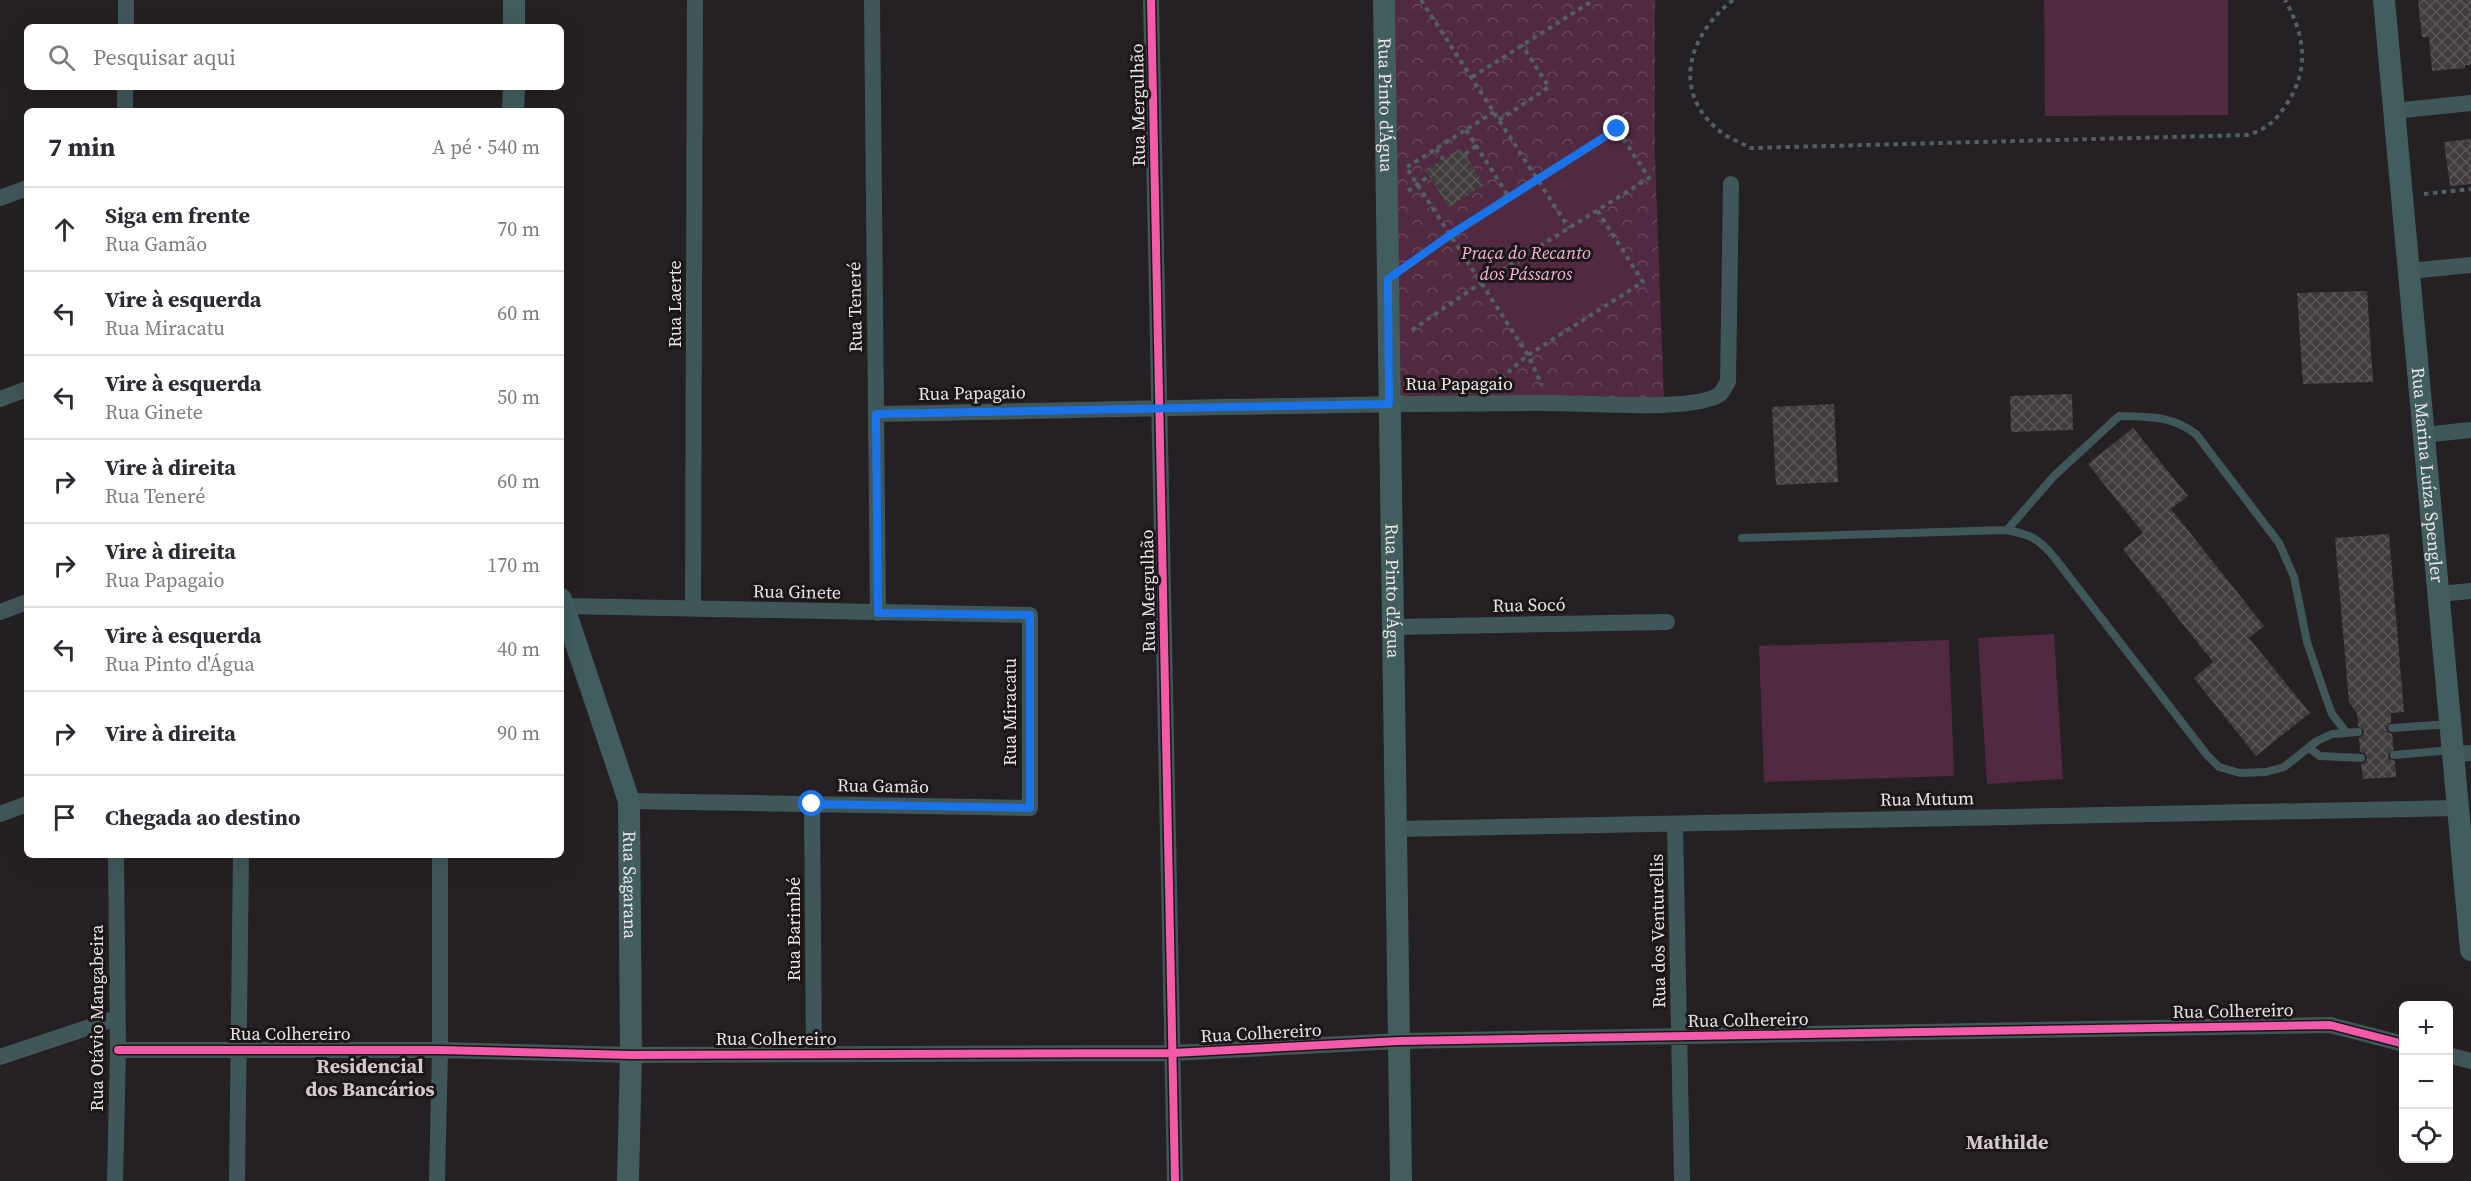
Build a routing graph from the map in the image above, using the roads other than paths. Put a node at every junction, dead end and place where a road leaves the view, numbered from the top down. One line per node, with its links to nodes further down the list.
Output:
1 (126, 0): 8 (street)
2 (514, 0): 9 (street)
3 (695, 0): 35 (street, Rua Laerte)
4 (872, 0): 25 (street, Rua Teneré)
5 (1151, 0): 24 (street, Rua Mergulhão)
6 (1384, 0): 23 (street, Rua Pinto d'Água)
7 (2384, 0): 15 (street, Rua Marina Luíza Spengler)
8 (126, 24)
9 (514, 24)
10 (125, 90): 13 (street)
11 (514, 90): 14 (street)
12 (2471, 103): 15 (street)
13 (125, 108)
14 (513, 108)
15 (2394, 111): 20 (street, Rua Marina Luíza Spengler)
16 (1731, 184): 23 (street, Rua Papagaio)
17 (24, 189): 18 (street)
18 (0, 198)
19 (2471, 265): 20 (street)
20 (2409, 271): 27 (street, Rua Marina Luíza Spengler)
21 (24, 390): 22 (street)
22 (0, 399)
23 (1389, 404): 24 (street, Rua Papagaio); 40 (street, Rua Pinto d'Água)
24 (1159, 409): 25 (street, Rua Papagaio); 69 (street, Rua Mergulhão)
25 (876, 414): 37 (street, Rua Teneré)
26 (2471, 430): 27 (street)
27 (2423, 435): 31 (street, Rua Marina Luíza Spengler)
28 (2007, 531): 29 (lane); 43 (lane); 45 (lane)
29 (1742, 538)
30 (2471, 591): 31 (street)
31 (2439, 594): 41 (street, Rua Marina Luíza Spengler)
32 (24, 603): 36 (street)
33 (564, 603): 35 (street, Rua Ginete)
34 (564, 609): 49 (street, Rua Sagarana)
35 (693, 609): 37 (street, Rua Ginete)
36 (0, 612)
37 (878, 613): 38 (street, Rua Ginete)
38 (1030, 615): 52 (street, Rua Miracatu)
39 (1666, 622): 40 (street, Rua Socó)
40 (1393, 627): 56 (street, Rua Pinto d'Água)
41 (2450, 724): 42 (lane); 46 (street, Rua Marina Luíza Spengler)
42 (2392, 728)
43 (2346, 732): 44 (lane); 45 (lane)
44 (2358, 732)
45 (2308, 748): 48 (lane)
46 (2459, 752): 47 (lane); 53 (street, Rua Marina Luíza Spengler)
47 (2394, 755)
48 (2361, 759)
49 (629, 801): 50 (street, Rua Gamão); 71 (street, Rua Sagarana)
50 (812, 804): 52 (street, Rua Gamão); 70 (street, Rua Barimbé)
51 (24, 805): 54 (street)
52 (1030, 808)
53 (2458, 808): 55 (street, Rua Mutum); 60 (street, Rua Marina Luíza Spengler)
54 (0, 814)
55 (1675, 824): 56 (street, Rua Mutum); 63 (street, Rua dos Venturellis)
56 (1396, 829): 64 (street, Rua Pinto d'Água)
57 (116, 858): 62 (street, Rua Otávio Mangabeira)
58 (241, 858): 66 (street)
59 (440, 858): 68 (street)
60 (2469, 913): 61 (street, Rua Marina Luíza Spengler)
61 (2471, 950)
62 (117, 1018): 67 (street, Rua Otávio Mangabeira); 73 (street)
63 (1679, 1036): 64 (street, Rua Colhereiro); 65 (street, Rua Colhereiro); 81 (street, Rua dos Venturellis)
64 (1399, 1041): 69 (street, Rua Colhereiro); 80 (street, Rua Pinto d'Água)
65 (2399, 1043)
66 (240, 1048): 67 (street, Rua Colhereiro); 68 (street, Rua Colhereiro); 76 (street)
67 (118, 1050): 75 (street, Rua Otávio Mangabeira)
68 (440, 1050): 71 (street, Rua Colhereiro); 77 (street)
69 (1173, 1053): 70 (street, Rua Colhereiro); 79 (street, Rua Mergulhão)
70 (814, 1054): 71 (street, Rua Colhereiro)
71 (631, 1055): 78 (street, Rua Sagarana)
72 (2453, 1056): 74 (street)
73 (0, 1057)
74 (2471, 1061)
75 (115, 1181)
76 (237, 1181)
77 (437, 1181)
78 (628, 1181)
79 (1175, 1181)
80 (1401, 1181)
81 (1683, 1181)

